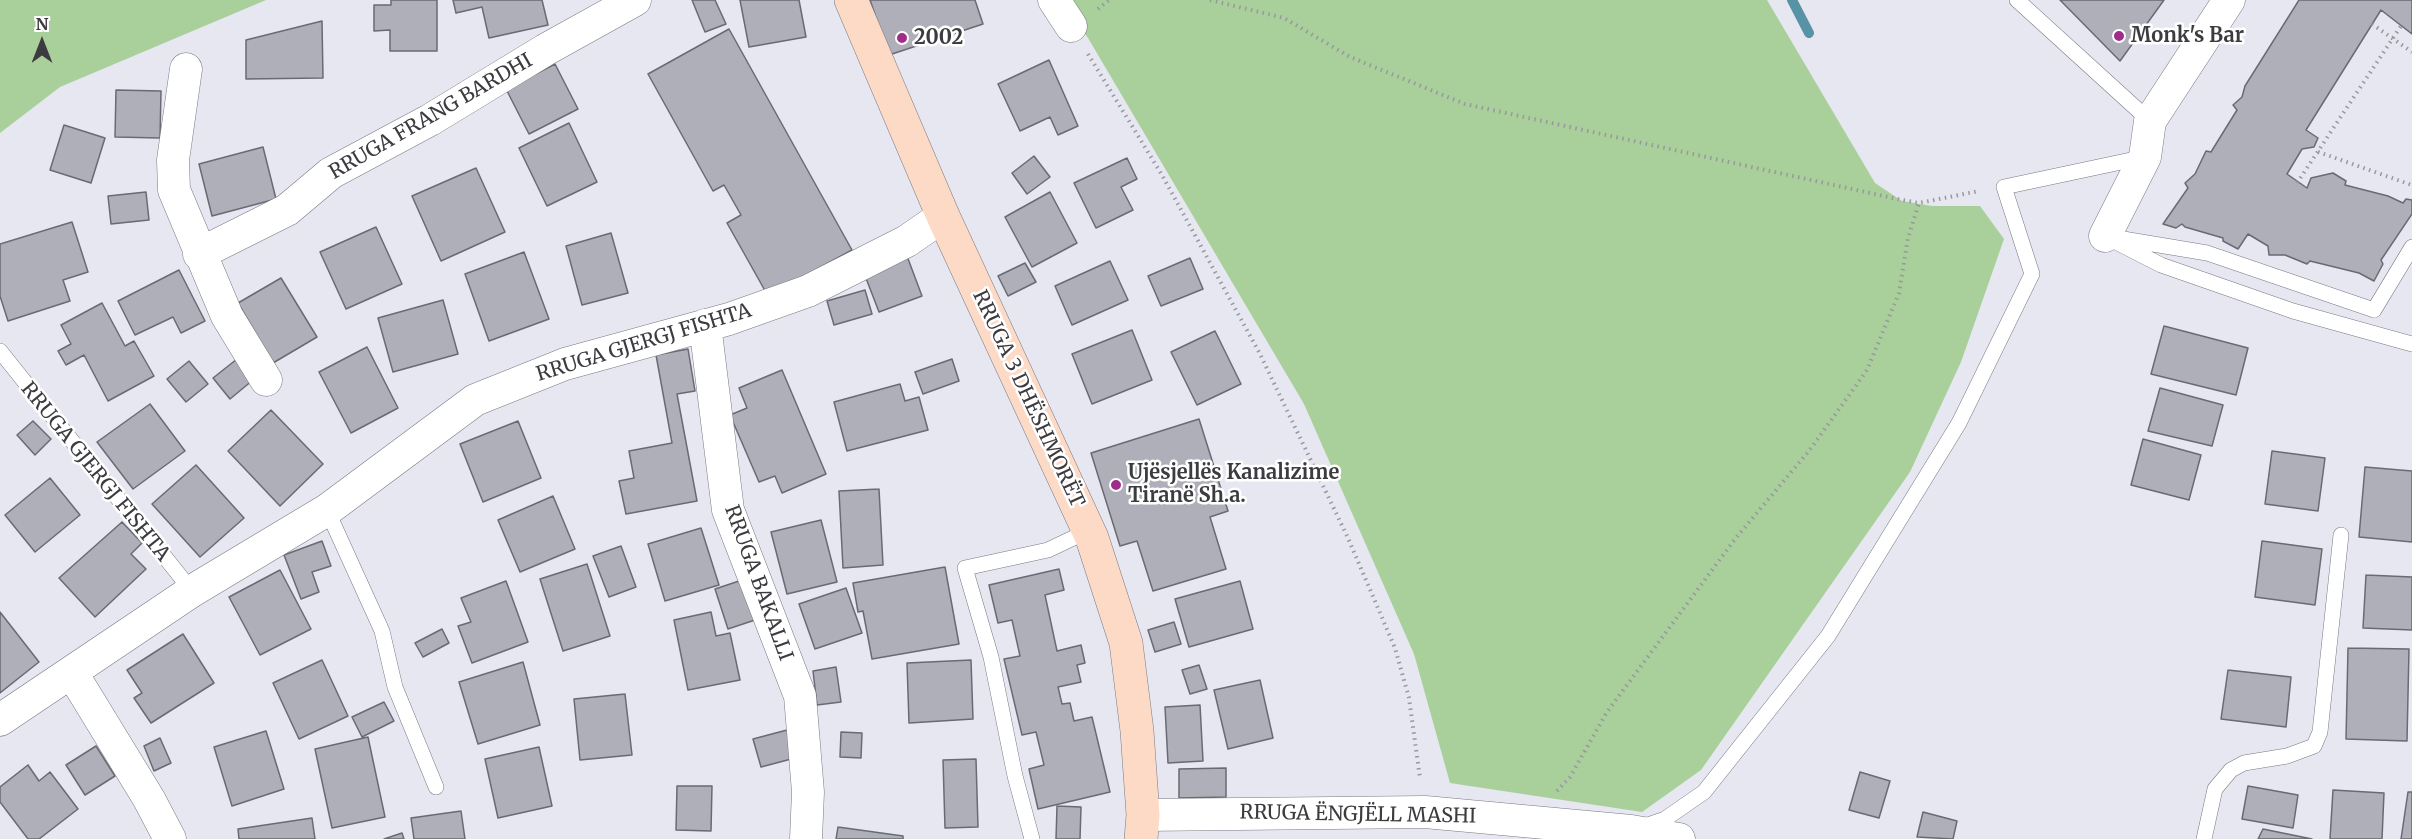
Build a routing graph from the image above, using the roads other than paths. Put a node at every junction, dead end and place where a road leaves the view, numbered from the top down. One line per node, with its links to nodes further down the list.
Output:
1 (635, 0): 13 (street, RRUGA FRANG BARDHI)
2 (851, 0): 10 (main road, RRUGA 3 DHËSHMORËT)
3 (1054, 0): 6 (street)
4 (2017, 0): 8 (lane)
5 (2229, 0): 8 (street)
6 (1071, 26)
7 (186, 69): 13 (street)
8 (2150, 121): 9 (street)
9 (2145, 157): 11 (street); 26 (lane)
10 (943, 216): 14 (street, RRUGA GJERGJ FISHTA); 19 (main road, RRUGA 3 DHËSHMORËT)
11 (2105, 236): 12 (lane); 15 (lane)
12 (2412, 247)
13 (199, 254): 17 (street)
14 (705, 325): 18 (street, RRUGA GJERGJ FISHTA); 28 (street, RRUGA BAKALLI)
15 (2412, 344)
16 (0, 351): 21 (lane, RRUGA GJERGJ FISHTA)
17 (266, 380)
18 (327, 510): 21 (street, RRUGA GJERGJ FISHTA); 24 (lane)
19 (1088, 531): 25 (main road, RRUGA 3 DHËSHMORËT); 29 (lane)
20 (2341, 535): 31 (lane)
21 (192, 591): 22 (street, RRUGA GJERGJ FISHTA)
22 (72, 673): 23 (street, RRUGA GJERGJ FISHTA); 27 (street)
23 (0, 720)
24 (436, 787)
25 (1142, 827): 26 (street, RRUGA ËNGJËLL MASHI)
26 (1631, 831): 30 (street, RRUGA ËNGJËLL MASHI)
27 (170, 839)
28 (806, 839)
29 (1032, 839)
30 (1679, 839)
31 (2204, 839)

